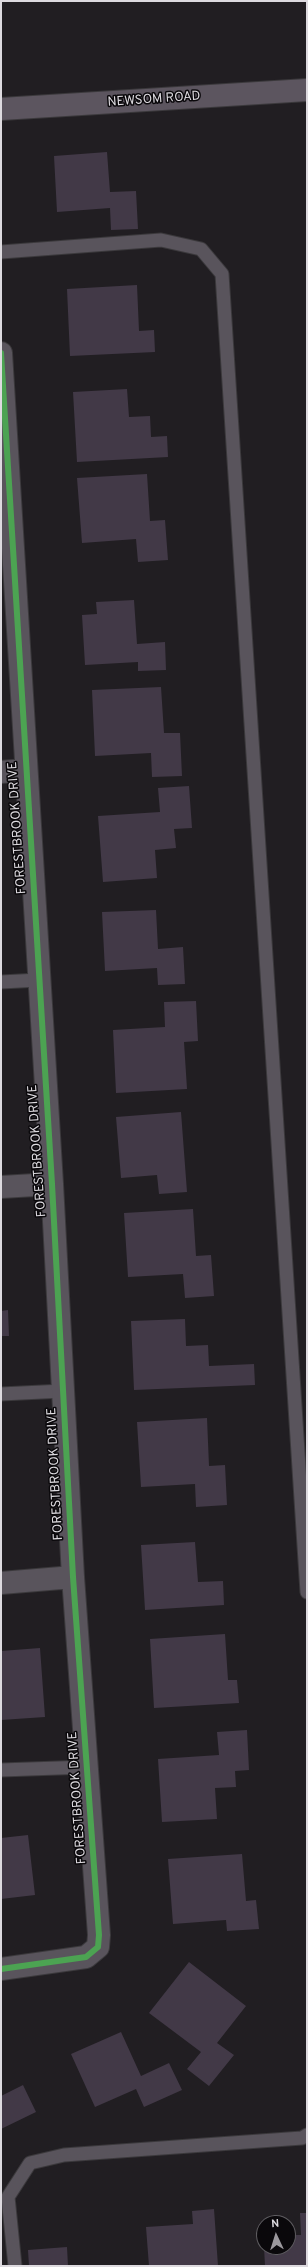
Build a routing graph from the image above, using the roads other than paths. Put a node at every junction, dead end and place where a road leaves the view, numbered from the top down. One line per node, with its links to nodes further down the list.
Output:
1 (307, 90): 2 (street, NEWSOM ROAD)
2 (1, 110)
3 (1, 252): 17 (lane)
4 (1, 354): 5 (street, FORESTBROOK DRIVE)
5 (1, 358): 6 (street, FORESTBROOK DRIVE)
6 (7, 569): 7 (street, FORESTBROOK DRIVE)
7 (25, 770): 8 (street); 9 (street, FORESTBROOK DRIVE)
8 (1, 772)
9 (39, 980): 10 (lane); 11 (street, FORESTBROOK DRIVE)
10 (1, 982)
11 (52, 1184): 12 (street); 13 (street, FORESTBROOK DRIVE)
12 (1, 1187)
13 (63, 1391): 14 (lane); 15 (street, FORESTBROOK DRIVE)
14 (1, 1394)
15 (73, 1577): 16 (street); 18 (street, FORESTBROOK DRIVE)
16 (1, 1582)
17 (307, 1592)
18 (87, 1767): 19 (lane); 20 (street, FORESTBROOK DRIVE)
19 (1, 1770)
20 (1, 1969)
21 (307, 2135): 22 (lane)
22 (15, 2266)

